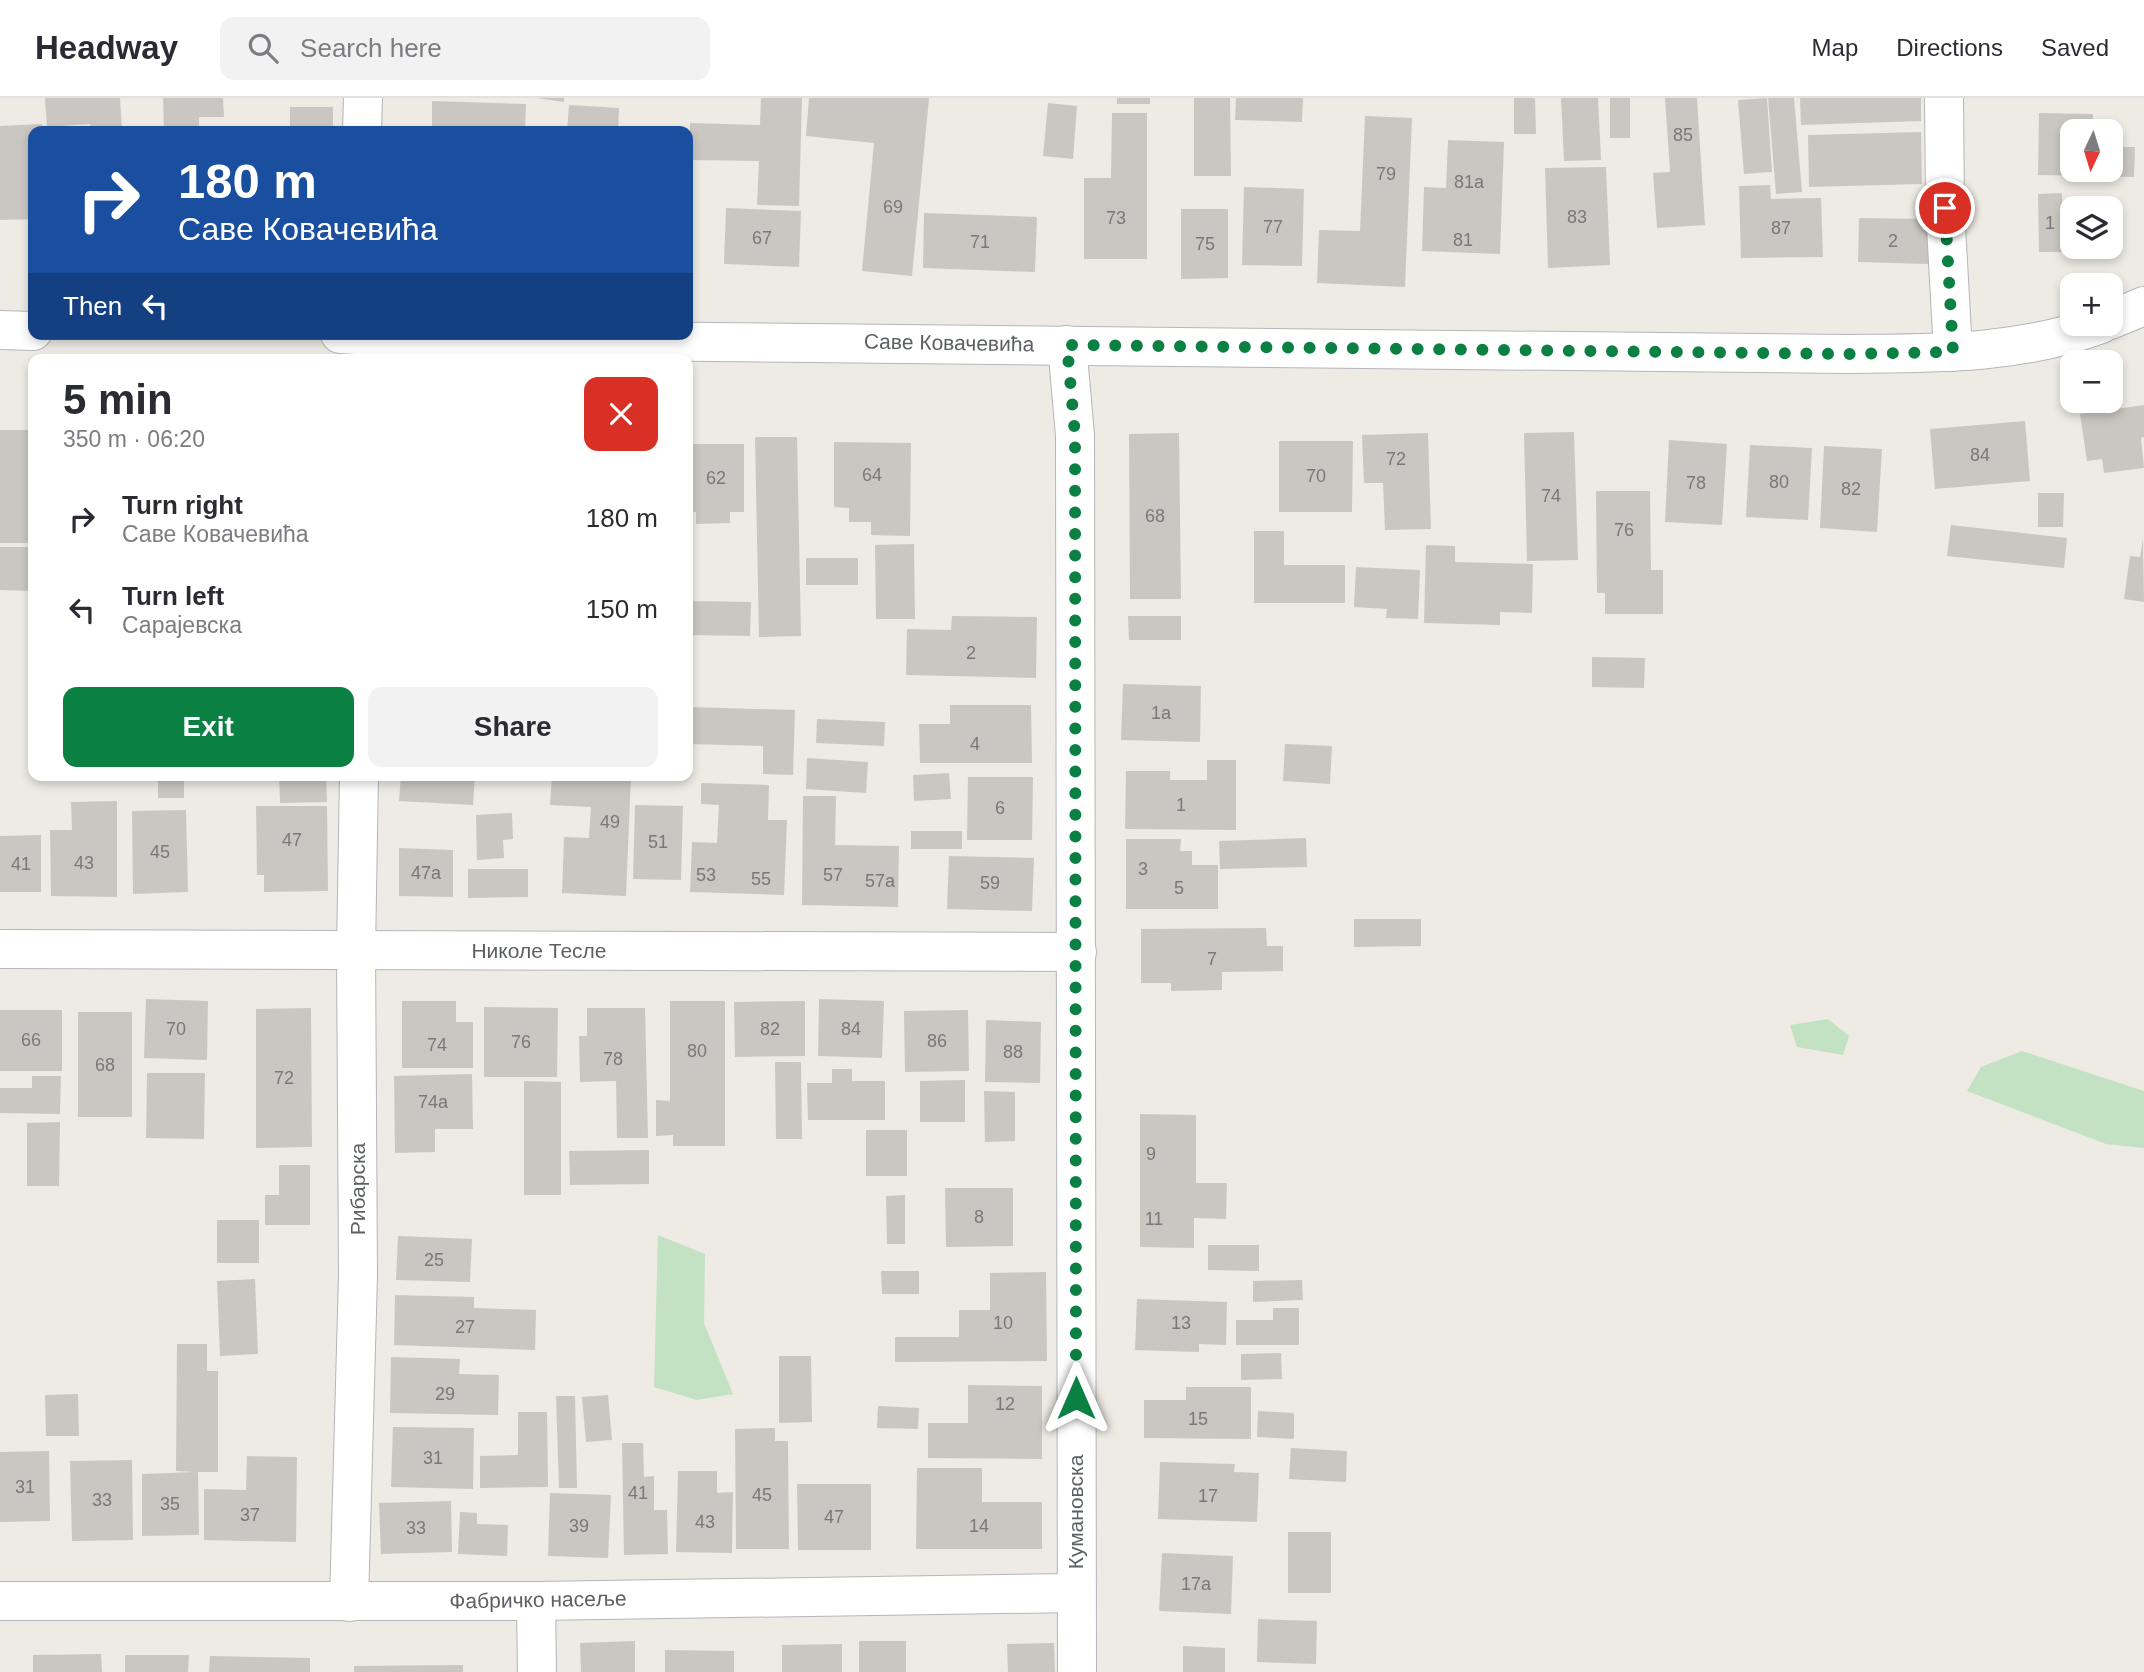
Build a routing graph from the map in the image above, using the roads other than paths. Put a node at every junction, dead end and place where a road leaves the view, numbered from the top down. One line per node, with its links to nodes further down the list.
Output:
1 (363, 98): 3 (street)
2 (1944, 98): 13 (street)
3 (362, 126)
4 (2144, 306): 5 (street)
5 (2123, 315)
6 (0, 330): 7 (street)
7 (28, 331)
8 (2068, 336): 13 (street, Саве Ковачевића)
9 (386, 340): 11 (street, Саве Ковачевића)
10 (529, 340): 12 (street, Саве Ковачевића)
11 (352, 341)
12 (1067, 345): 13 (street, Саве Ковачевића); 17 (street, Кумановска)
13 (1953, 352)
14 (359, 781): 16 (street, Рибарска)
15 (0, 949): 16 (street, Николе Тесле)
16 (356, 950): 17 (street, Николе Тесле); 21 (street, Рибарска)
17 (1077, 952): 18 (street, Кумановска)
18 (1075, 1593): 20 (street, Фабричко насеље); 23 (street, Кумановска)
19 (0, 1601): 21 (street, Фабричко насеље)
20 (536, 1601): 21 (street, Фабричко насеље); 22 (street)
21 (349, 1602)
22 (537, 1672)
23 (1077, 1672)

